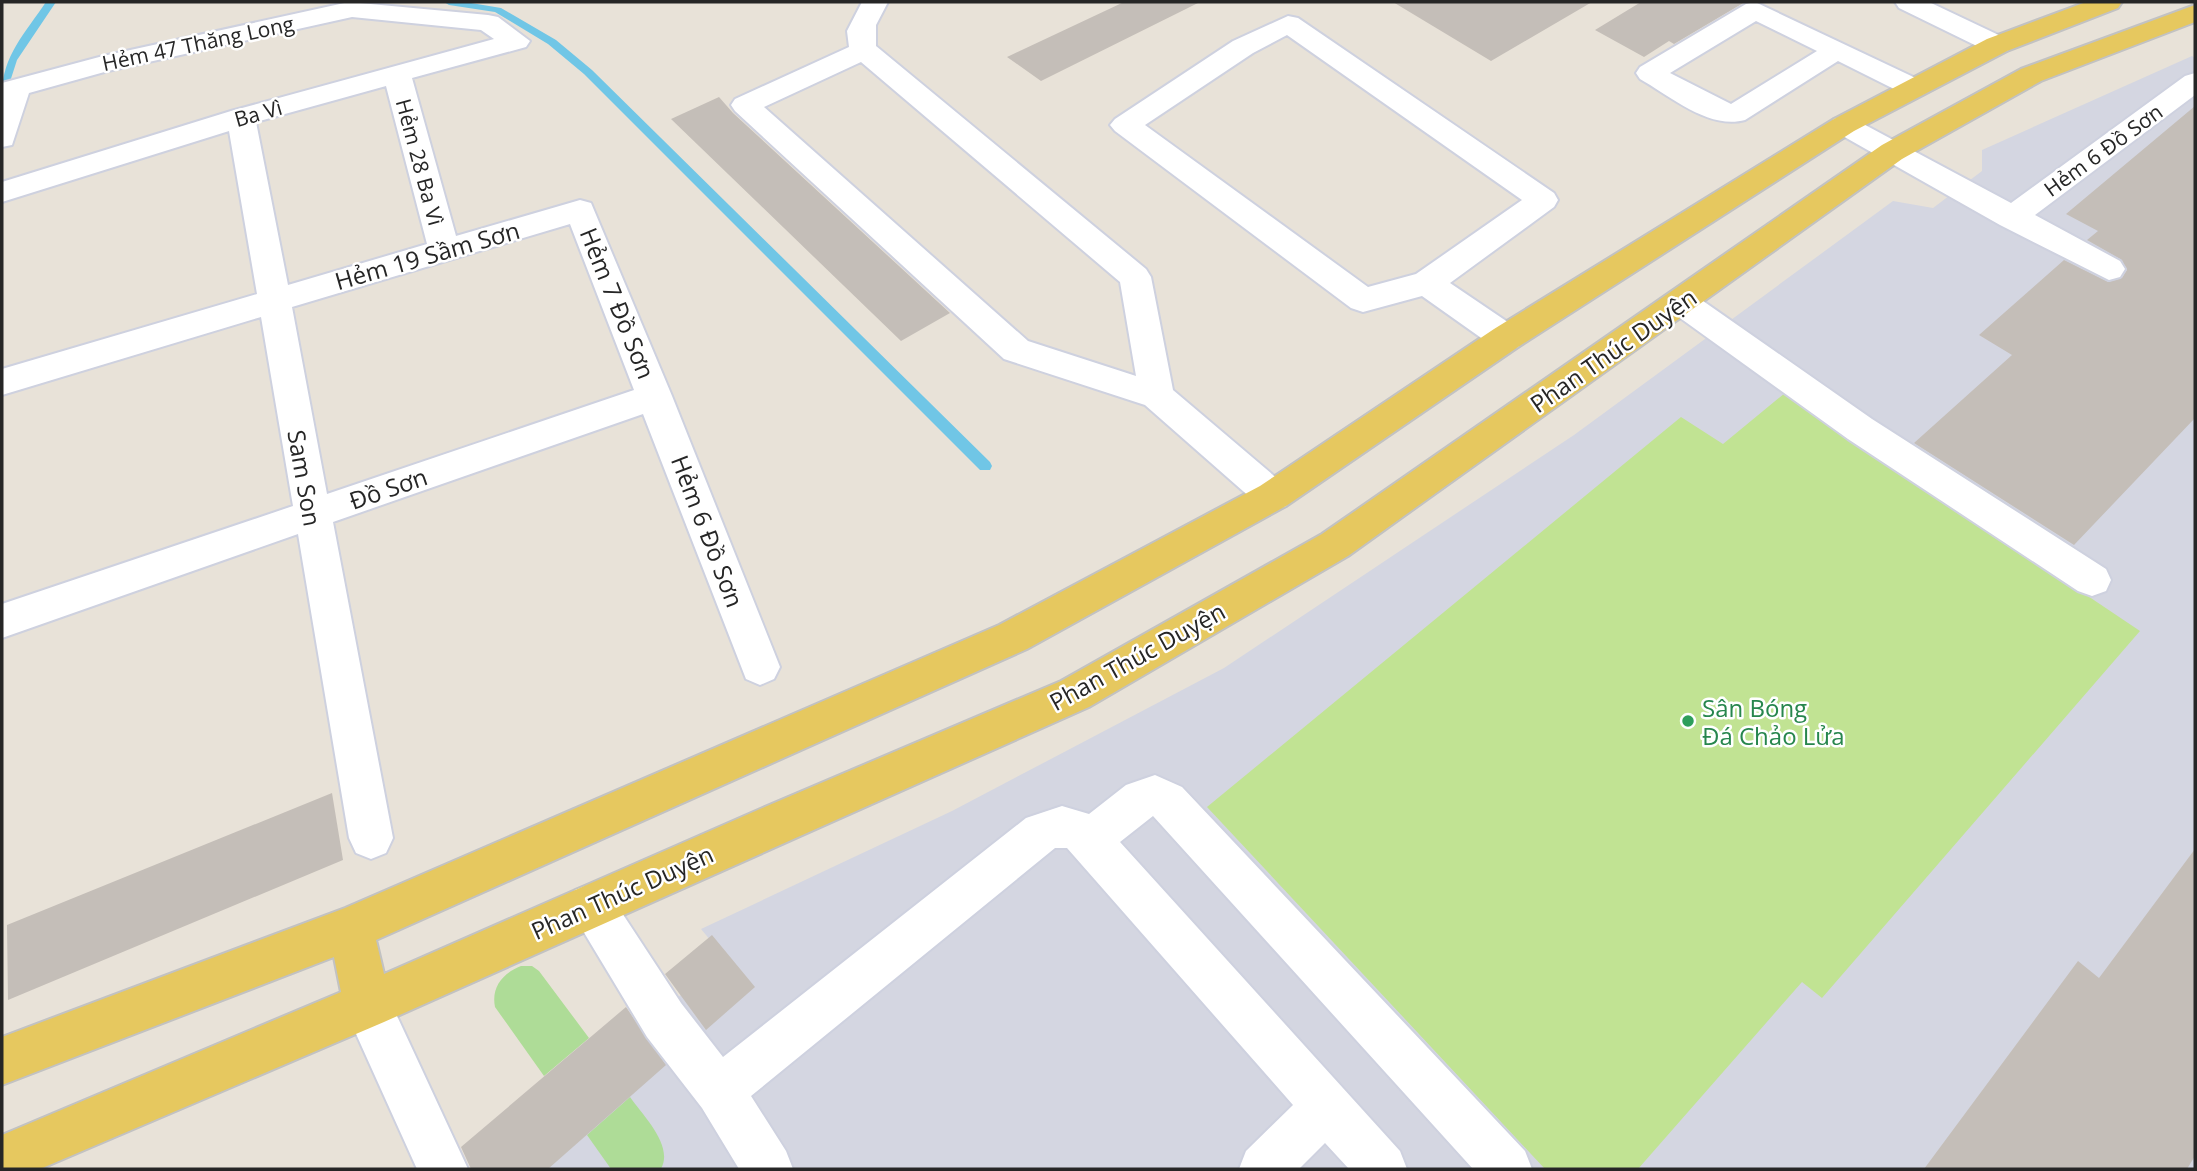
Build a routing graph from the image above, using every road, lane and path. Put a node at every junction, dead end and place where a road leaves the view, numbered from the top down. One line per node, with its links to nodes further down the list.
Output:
1 (875, 2): 7 (street)
2 (1908, 2): 6 (street)
3 (2109, 2): 6 (main road)
4 (2195, 13): 16 (main road, Phan Thúc Duyện)
5 (516, 41): 9 (street, Ba Vì); 12 (street, Hẻm 47 Thăng Long)
6 (1997, 45): 11 (main road)
7 (864, 50): 28 (street); 28 (street)
8 (1837, 50): 8 (street); 11 (street)
9 (397, 74): 13 (street, Ba Vì); 20 (street, Hẻm 28 Ba Vì)
10 (2195, 82): 19 (street, Hẻm 6 Đồ Sơn)
11 (1914, 88): 14 (main road)
12 (10, 90): 15 (street)
13 (241, 117): 17 (street, Ba Vì); 23 (street, Sam Son)
14 (1844, 125): 16 (street); 25 (main road)
15 (2, 138)
16 (1892, 152): 19 (street); 24 (main road, Phan Thúc Duyện)
17 (2, 192)
18 (580, 210): 20 (street, Hẻm 19 Sầm Sơn); 27 (street, Hẻm 7 Đồ Sơn)
19 (2011, 218): 21 (street)
20 (444, 250): 23 (street, Hẻm 19 Sầm Sơn)
21 (2109, 270)
22 (1427, 283): 22 (street); 25 (street)
23 (274, 300): 26 (street, Hẻm 19 Sầm Sơn); 30 (street, Sam Son)
24 (1681, 302): 31 (street); 36 (main road, Phan Thúc Duyện)
25 (1506, 338): 29 (main road)
26 (2, 382)
27 (655, 396): 30 (street, Đồ Sơn); 33 (street, Hẻm 6 Đồ Sơn)
28 (1157, 396): 29 (street)
29 (1273, 496): 37 (main road)
30 (312, 514): 32 (street, Đồ Sơn); 34 (street, Sam Son)
31 (2092, 580)
32 (2, 621)
33 (760, 667)
34 (371, 838)
35 (1089, 840): 40 (street); 41 (street); 47 (street)
36 (591, 906): 38 (main road, Phan Thúc Duyện); 40 (street)
37 (351, 928): 38 (main road); 39 (main road)
38 (367, 1005): 42 (main road, Phan Thúc Duyện); 43 (street)
39 (2, 1061)
40 (719, 1091): 44 (street)
41 (1327, 1106): 45 (street); 46 (street)
42 (2, 1160)
43 (443, 1169)
44 (768, 1169)
45 (1264, 1169)
46 (1382, 1169)
47 (1507, 1169)

